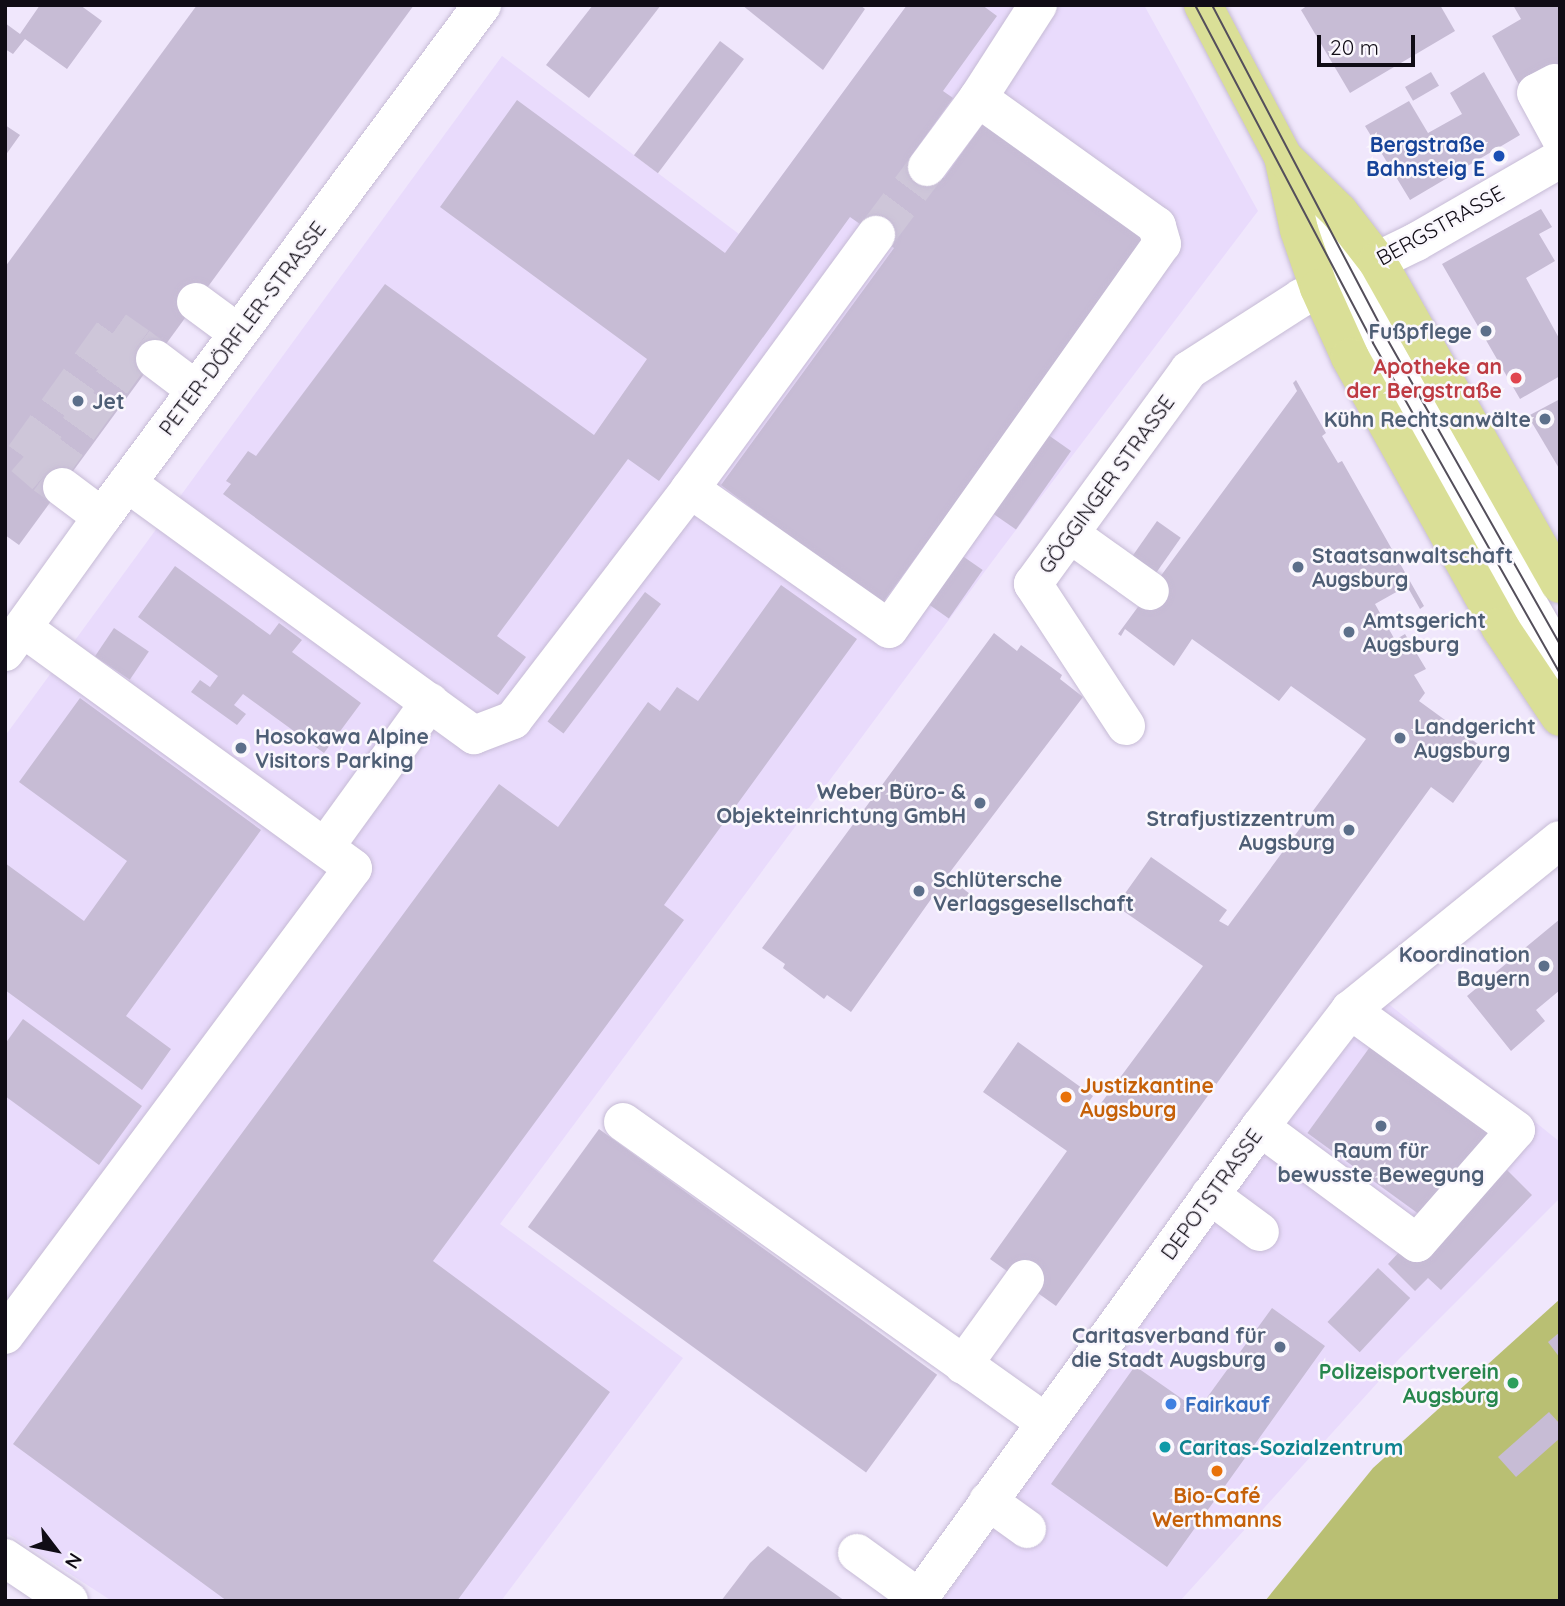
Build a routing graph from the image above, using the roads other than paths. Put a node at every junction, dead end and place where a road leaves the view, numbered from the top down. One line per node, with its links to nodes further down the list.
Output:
1 (482, 5): 13 (street, PETER-DÖRFLER-STRASSE)
2 (1038, 5): 5 (street)
3 (1214, 10): 7 (main road)
4 (1555, 83): 6 (street)
5 (978, 98): 9 (street); 18 (street)
6 (1560, 137)
7 (1283, 157): 11 (main road); 11 (main road)
8 (1560, 159): 11 (street, BERGSTRASSE)
9 (927, 167)
10 (876, 235): 18 (street)
11 (1347, 275): 20 (street, GÖGGINGER STRASSE); 21 (main road); 24 (street); 26 (main road)
12 (196, 302): 13 (street)
13 (238, 333): 15 (street, PETER-DÖRFLER-STRASSE)
14 (155, 359): 15 (street)
15 (196, 390): 16 (street, PETER-DÖRFLER-STRASSE)
16 (127, 483): 19 (street, PETER-DÖRFLER-STRASSE); 25 (street)
17 (62, 487): 19 (street)
18 (691, 489): 25 (street)
19 (102, 517): 23 (street, PETER-DÖRFLER-STRASSE)
20 (1070, 534): 22 (street); 27 (street, GÖGGINGER STRASSE)
21 (1560, 584)
22 (1150, 591)
23 (14, 640): 29 (street)
24 (1560, 660)
25 (430, 702): 29 (street)
26 (1560, 717)
27 (1126, 726)
28 (1560, 840): 30 (street, DEPOTSTRASSE)
29 (339, 858): 36 (street)
30 (1350, 1010): 32 (street, DEPOTSTRASSE); 32 (street)
31 (623, 1122): 37 (street)
32 (1259, 1127): 33 (street, DEPOTSTRASSE)
33 (1210, 1195): 34 (street); 38 (street, DEPOTSTRASSE)
34 (1259, 1232)
35 (1025, 1279): 37 (street)
36 (5, 1335)
37 (963, 1365): 38 (street)
38 (1045, 1422): 39 (street, DEPOTSTRASSE)
39 (988, 1501): 40 (street); 43 (street, DEPOTSTRASSE)
40 (1027, 1528)
41 (857, 1553): 43 (street)
42 (5, 1558): 44 (street)
43 (918, 1599)
44 (69, 1601)

